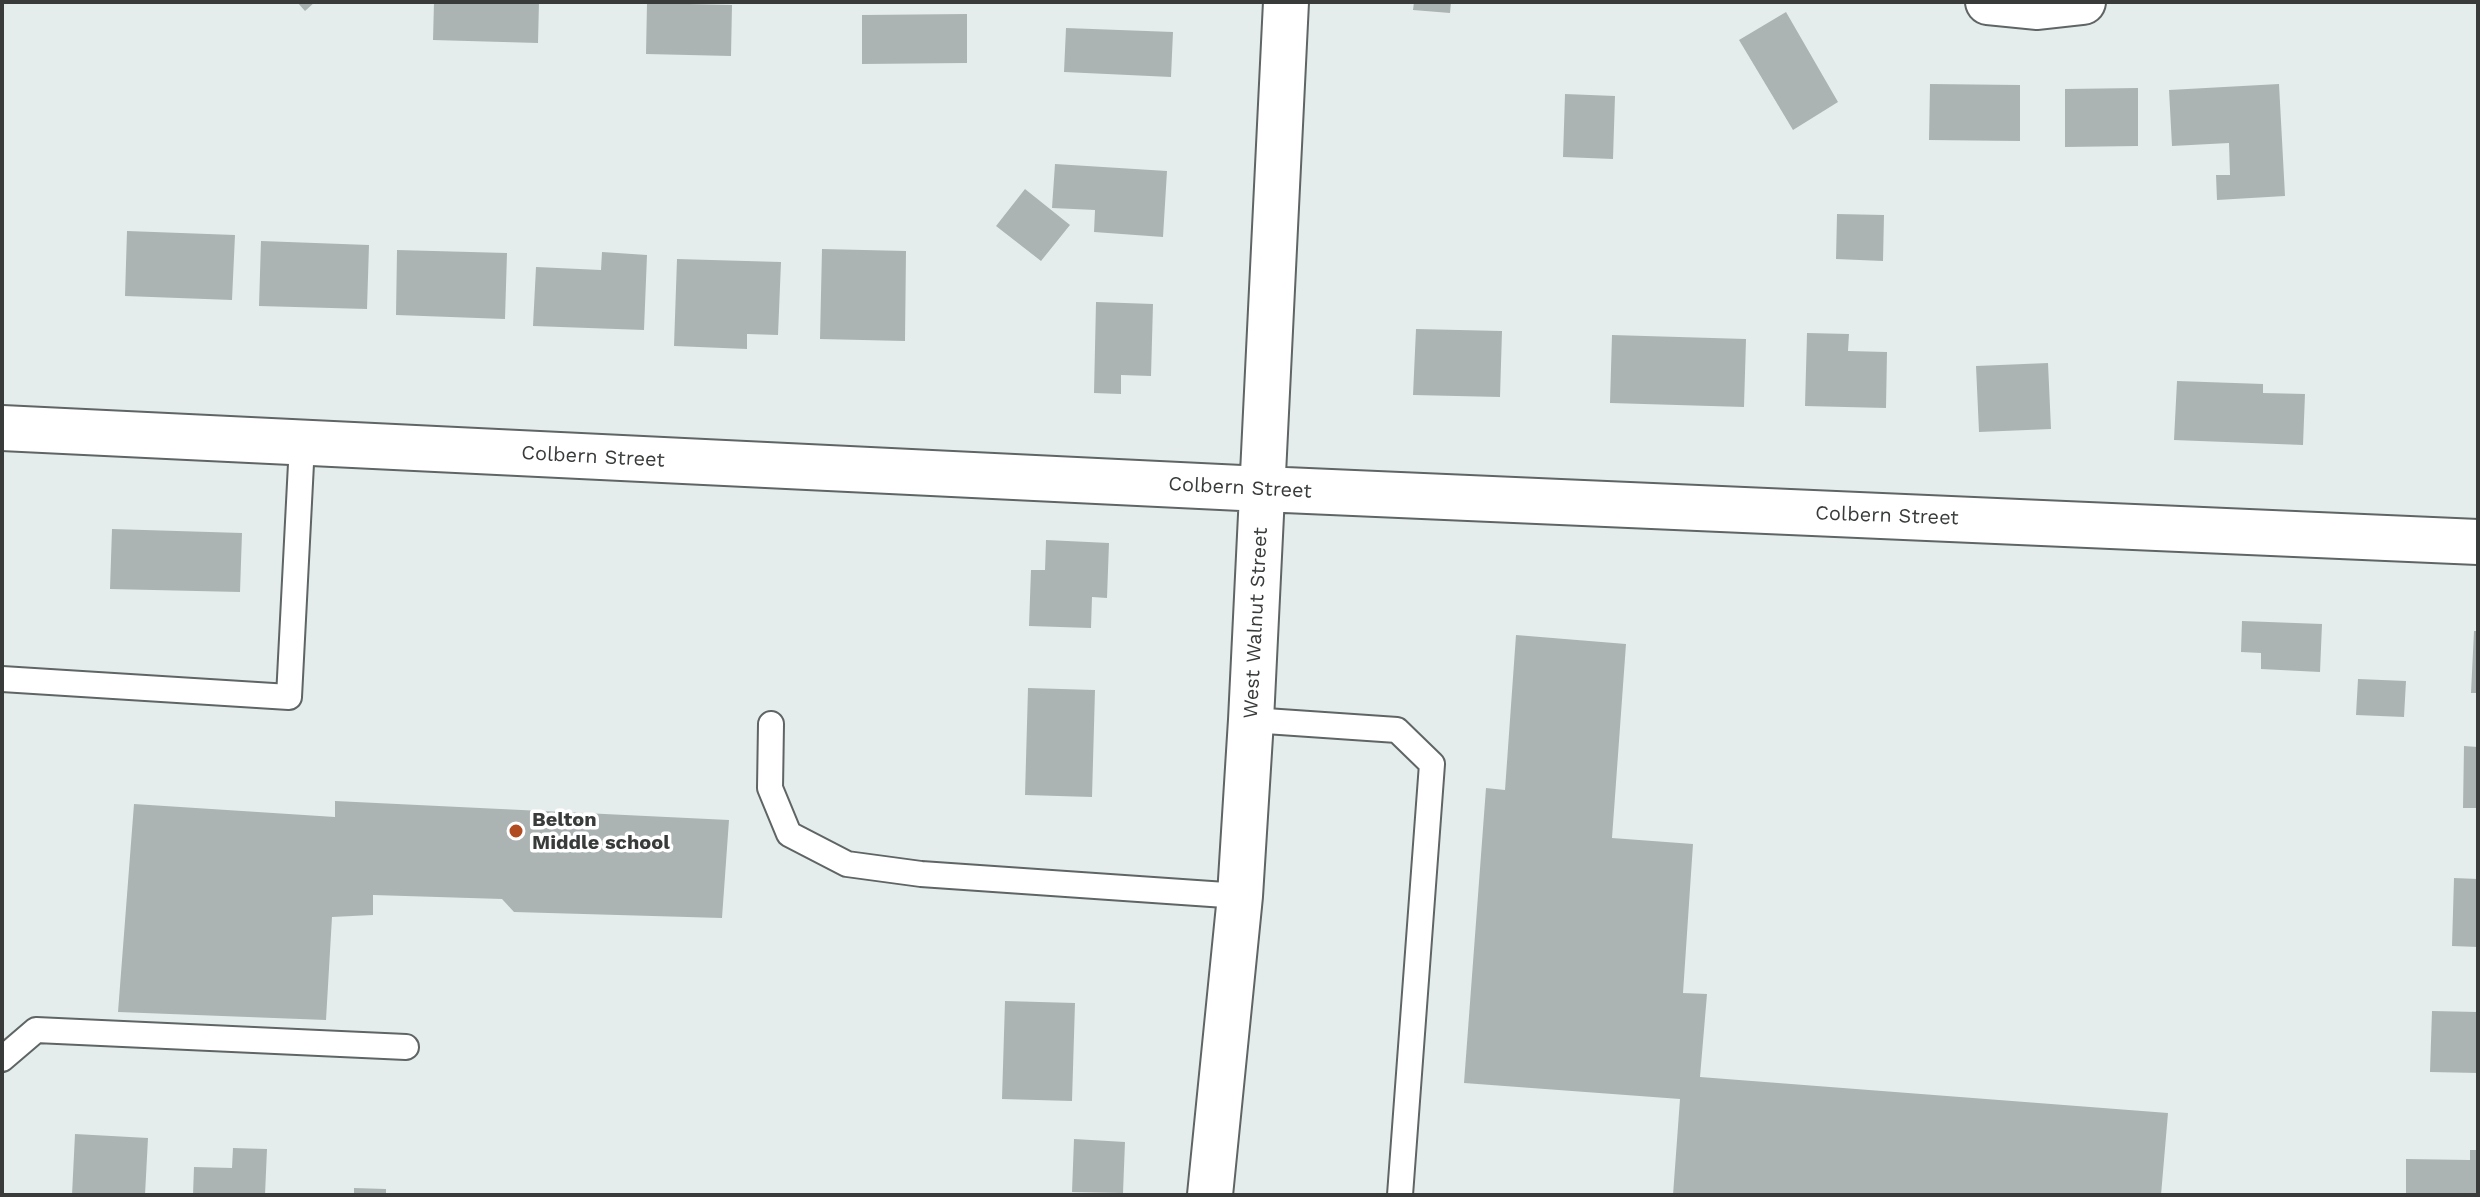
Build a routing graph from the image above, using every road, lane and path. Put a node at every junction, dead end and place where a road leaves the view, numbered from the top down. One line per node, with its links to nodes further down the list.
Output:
1 (1286, 2): 6 (street, West Walnut Street)
2 (1988, 2): 3 (street)
3 (2083, 2)
4 (2, 428): 5 (street, Colbern Street)
5 (302, 444): 6 (street, Colbern Street); 8 (lane)
6 (1262, 489): 7 (street, Colbern Street); 9 (street, West Walnut Street)
7 (2478, 542)
8 (2, 679)
9 (1251, 720): 11 (street, West Walnut Street); 15 (lane)
10 (771, 724): 11 (lane)
11 (1240, 896): 14 (street, West Walnut Street)
12 (406, 1047): 13 (lane)
13 (2, 1059)
14 (1210, 1195)
15 (1400, 1195)

